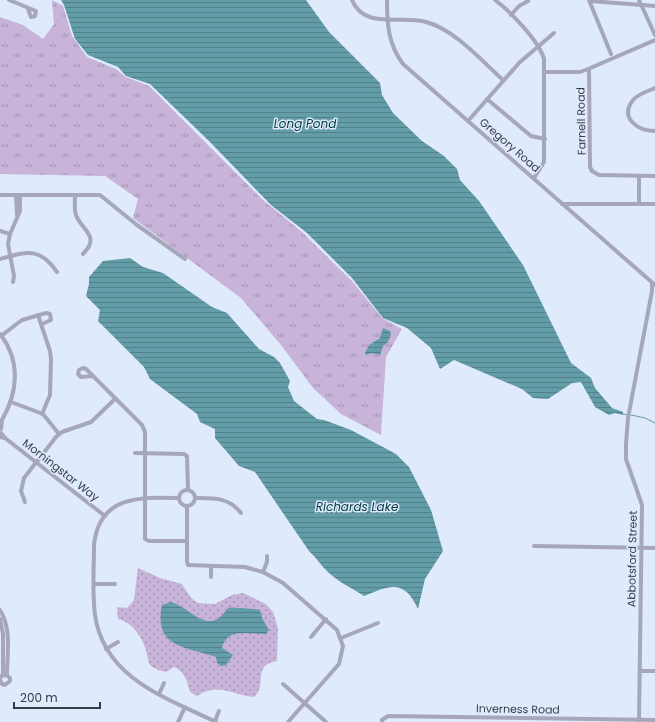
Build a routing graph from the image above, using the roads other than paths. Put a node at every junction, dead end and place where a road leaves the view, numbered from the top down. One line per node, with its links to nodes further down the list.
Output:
1 (9, 0): 10 (street)
2 (352, 0): 12 (street)
3 (387, 0): 12 (street, Gregory Road)
4 (495, 0): 11 (street)
5 (639, 0): 8 (street)
6 (528, 1): 11 (street)
7 (589, 1): 8 (street); 17 (street)
8 (641, 5): 9 (street); 14 (street)
9 (655, 6)
10 (28, 8)
11 (511, 15): 16 (street)
12 (387, 19): 20 (street); 23 (street, Gregory Road)
13 (554, 32): 16 (street)
14 (655, 35)
15 (655, 40): 18 (street)
16 (538, 47): 19 (street); 20 (street)
17 (611, 54)
18 (589, 69): 19 (street); 26 (street, Farnell Road)
19 (544, 72): 25 (street)
20 (504, 80): 22 (street)
21 (655, 88): 24 (street)
22 (487, 99): 23 (street); 25 (street)
23 (468, 121): 28 (street, Gregory Road)
24 (655, 132)
25 (545, 139): 28 (street)
26 (639, 176): 27 (street); 33 (street)
27 (655, 176)
28 (534, 178): 32 (street, Gregory Road)
29 (0, 195): 30 (street)
30 (18, 195): 31 (street); 36 (street)
31 (76, 196): 37 (street); 40 (street)
32 (562, 204): 33 (street); 43 (street, Gregory Road)
33 (639, 204): 34 (street)
34 (655, 204)
35 (0, 231): 36 (street)
36 (10, 234): 38 (street)
37 (82, 254)
38 (10, 256): 39 (street); 41 (street); 42 (street)
39 (0, 259)
40 (185, 259)
41 (57, 272)
42 (13, 282)
43 (653, 285): 67 (street, Abbotsford Street)
44 (38, 315): 45 (street); 45 (street); 46 (street)
45 (42, 324): 50 (street)
46 (1, 335): 49 (street)
47 (92, 376): 48 (street)
48 (115, 399): 53 (street); 55 (street)
49 (11, 402): 50 (street); 51 (street)
50 (42, 414): 53 (street)
51 (1, 421): 52 (street)
52 (0, 432): 56 (street, Morningstar Way)
53 (59, 434): 56 (street)
54 (135, 453): 55 (street)
55 (146, 454): 57 (street); 58 (street)
56 (36, 462): 61 (street); 64 (street, Morningstar Way)
57 (188, 490): 59 (street); 60 (street)
58 (145, 497): 59 (street); 64 (street); 65 (street)
59 (179, 498): 62 (street)
60 (196, 498): 62 (street); 63 (street)
61 (25, 502)
62 (187, 506): 65 (street)
63 (241, 513)
64 (105, 516): 73 (street)
65 (187, 541): 70 (street)
66 (534, 546): 67 (street)
67 (641, 548): 68 (street); 84 (street, Abbotsford Street)
68 (655, 548)
69 (267, 556): 71 (street)
70 (211, 566): 71 (street); 72 (street)
71 (263, 572): 77 (street)
72 (211, 577)
73 (94, 584): 74 (street); 83 (street)
74 (115, 584)
75 (0, 610): 82 (street)
76 (0, 619): 82 (street)
77 (326, 619): 79 (street); 80 (street)
78 (378, 623): 80 (street)
79 (311, 637)
80 (341, 638): 90 (street)
81 (118, 642): 83 (street)
82 (6, 646): 86 (street)
83 (106, 649): 89 (street)
84 (640, 671): 85 (street); 93 (street, Abbotsford Street)
85 (655, 671)
86 (3, 678)
87 (164, 683): 89 (street)
88 (283, 684): 90 (street)
89 (159, 694): 91 (street)
90 (305, 703): 98 (street); 99 (street)
91 (185, 707): 96 (street); 97 (street)
92 (219, 711): 97 (street)
93 (639, 720): 94 (street, Inverness Road); 95 (street, Inverness Road)
94 (655, 720)
95 (382, 721)
96 (178, 722)
97 (216, 722)
98 (288, 722)
99 (326, 722)

